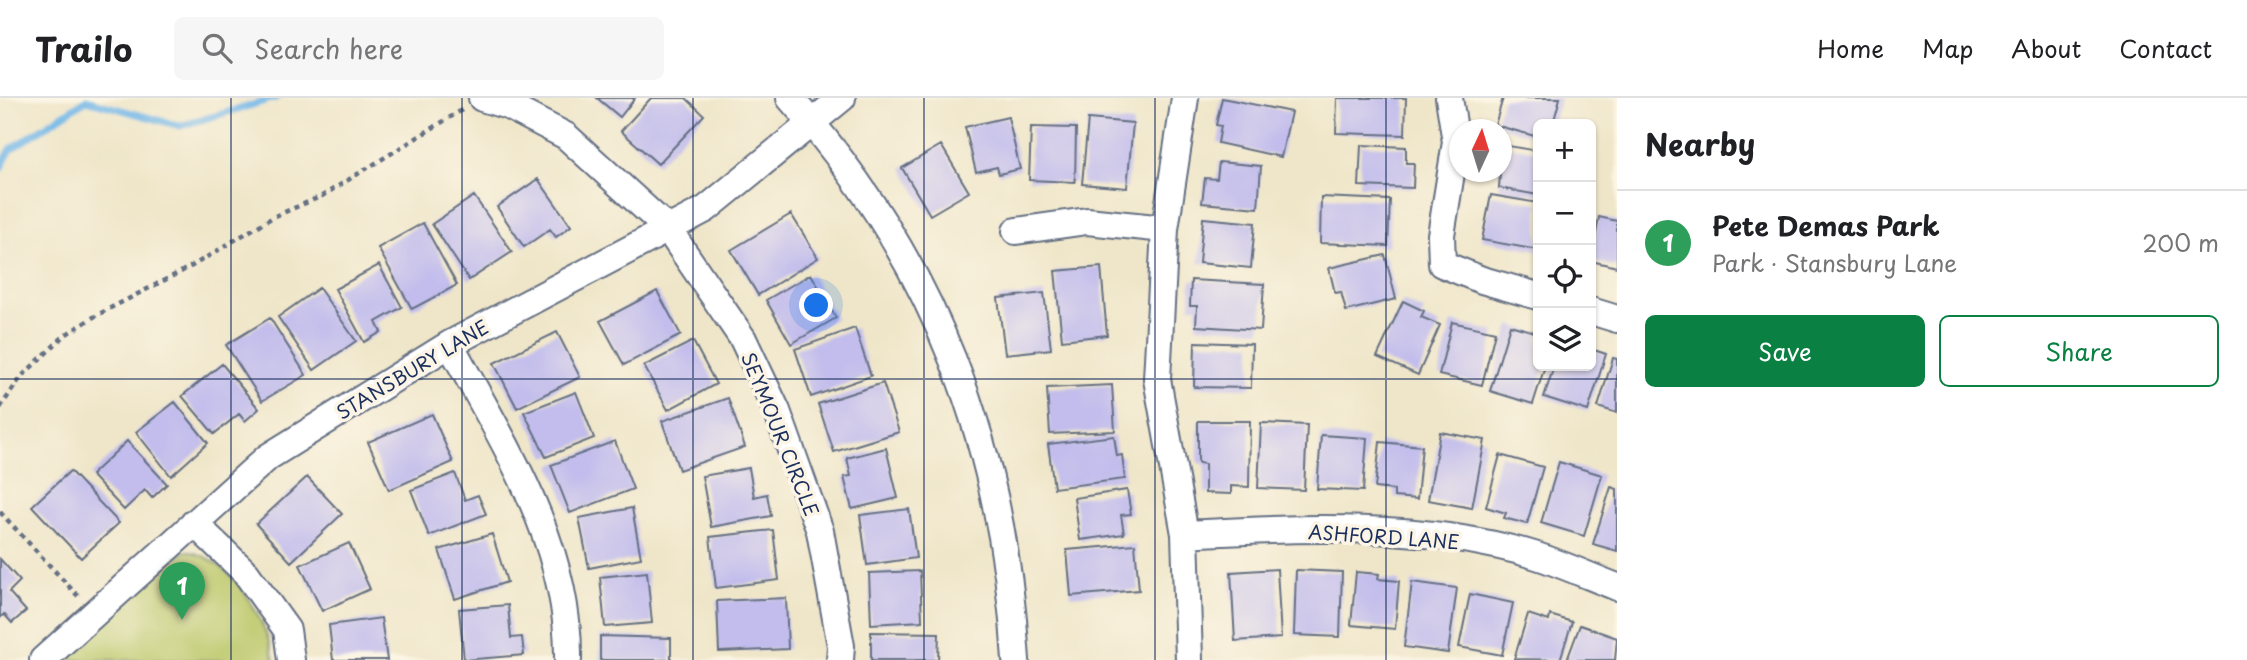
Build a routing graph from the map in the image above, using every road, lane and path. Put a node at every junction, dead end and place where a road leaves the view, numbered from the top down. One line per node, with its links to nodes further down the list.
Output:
1 (790, 98): 6 (street)
2 (842, 98): 6 (street)
3 (1185, 98): 8 (street)
4 (1449, 98): 10 (street)
5 (474, 103): 7 (street, SEYMOUR CIRCLE); 14 (path)
6 (811, 122): 7 (street, STANSBURY LANE); 24 (street)
7 (668, 229): 13 (street, STANSBURY LANE); 23 (street, SEYMOUR CIRCLE)
8 (1165, 229): 9 (street); 17 (street)
9 (1016, 232)
10 (1533, 295)
11 (1596, 312): 12 (street)
12 (1617, 318)
13 (450, 344): 16 (street, STANSBURY LANE); 22 (street)
14 (0, 408)
15 (0, 512): 19 (path)
16 (194, 523): 19 (street, STANSBURY LANE); 21 (street)
17 (1185, 534): 18 (street, ASHFORD LANE); 25 (street)
18 (1617, 587)
19 (94, 614): 20 (street, STANSBURY LANE)
20 (43, 660)
21 (291, 660)
22 (568, 660)
23 (840, 660)
24 (1016, 660)
25 (1189, 660)

